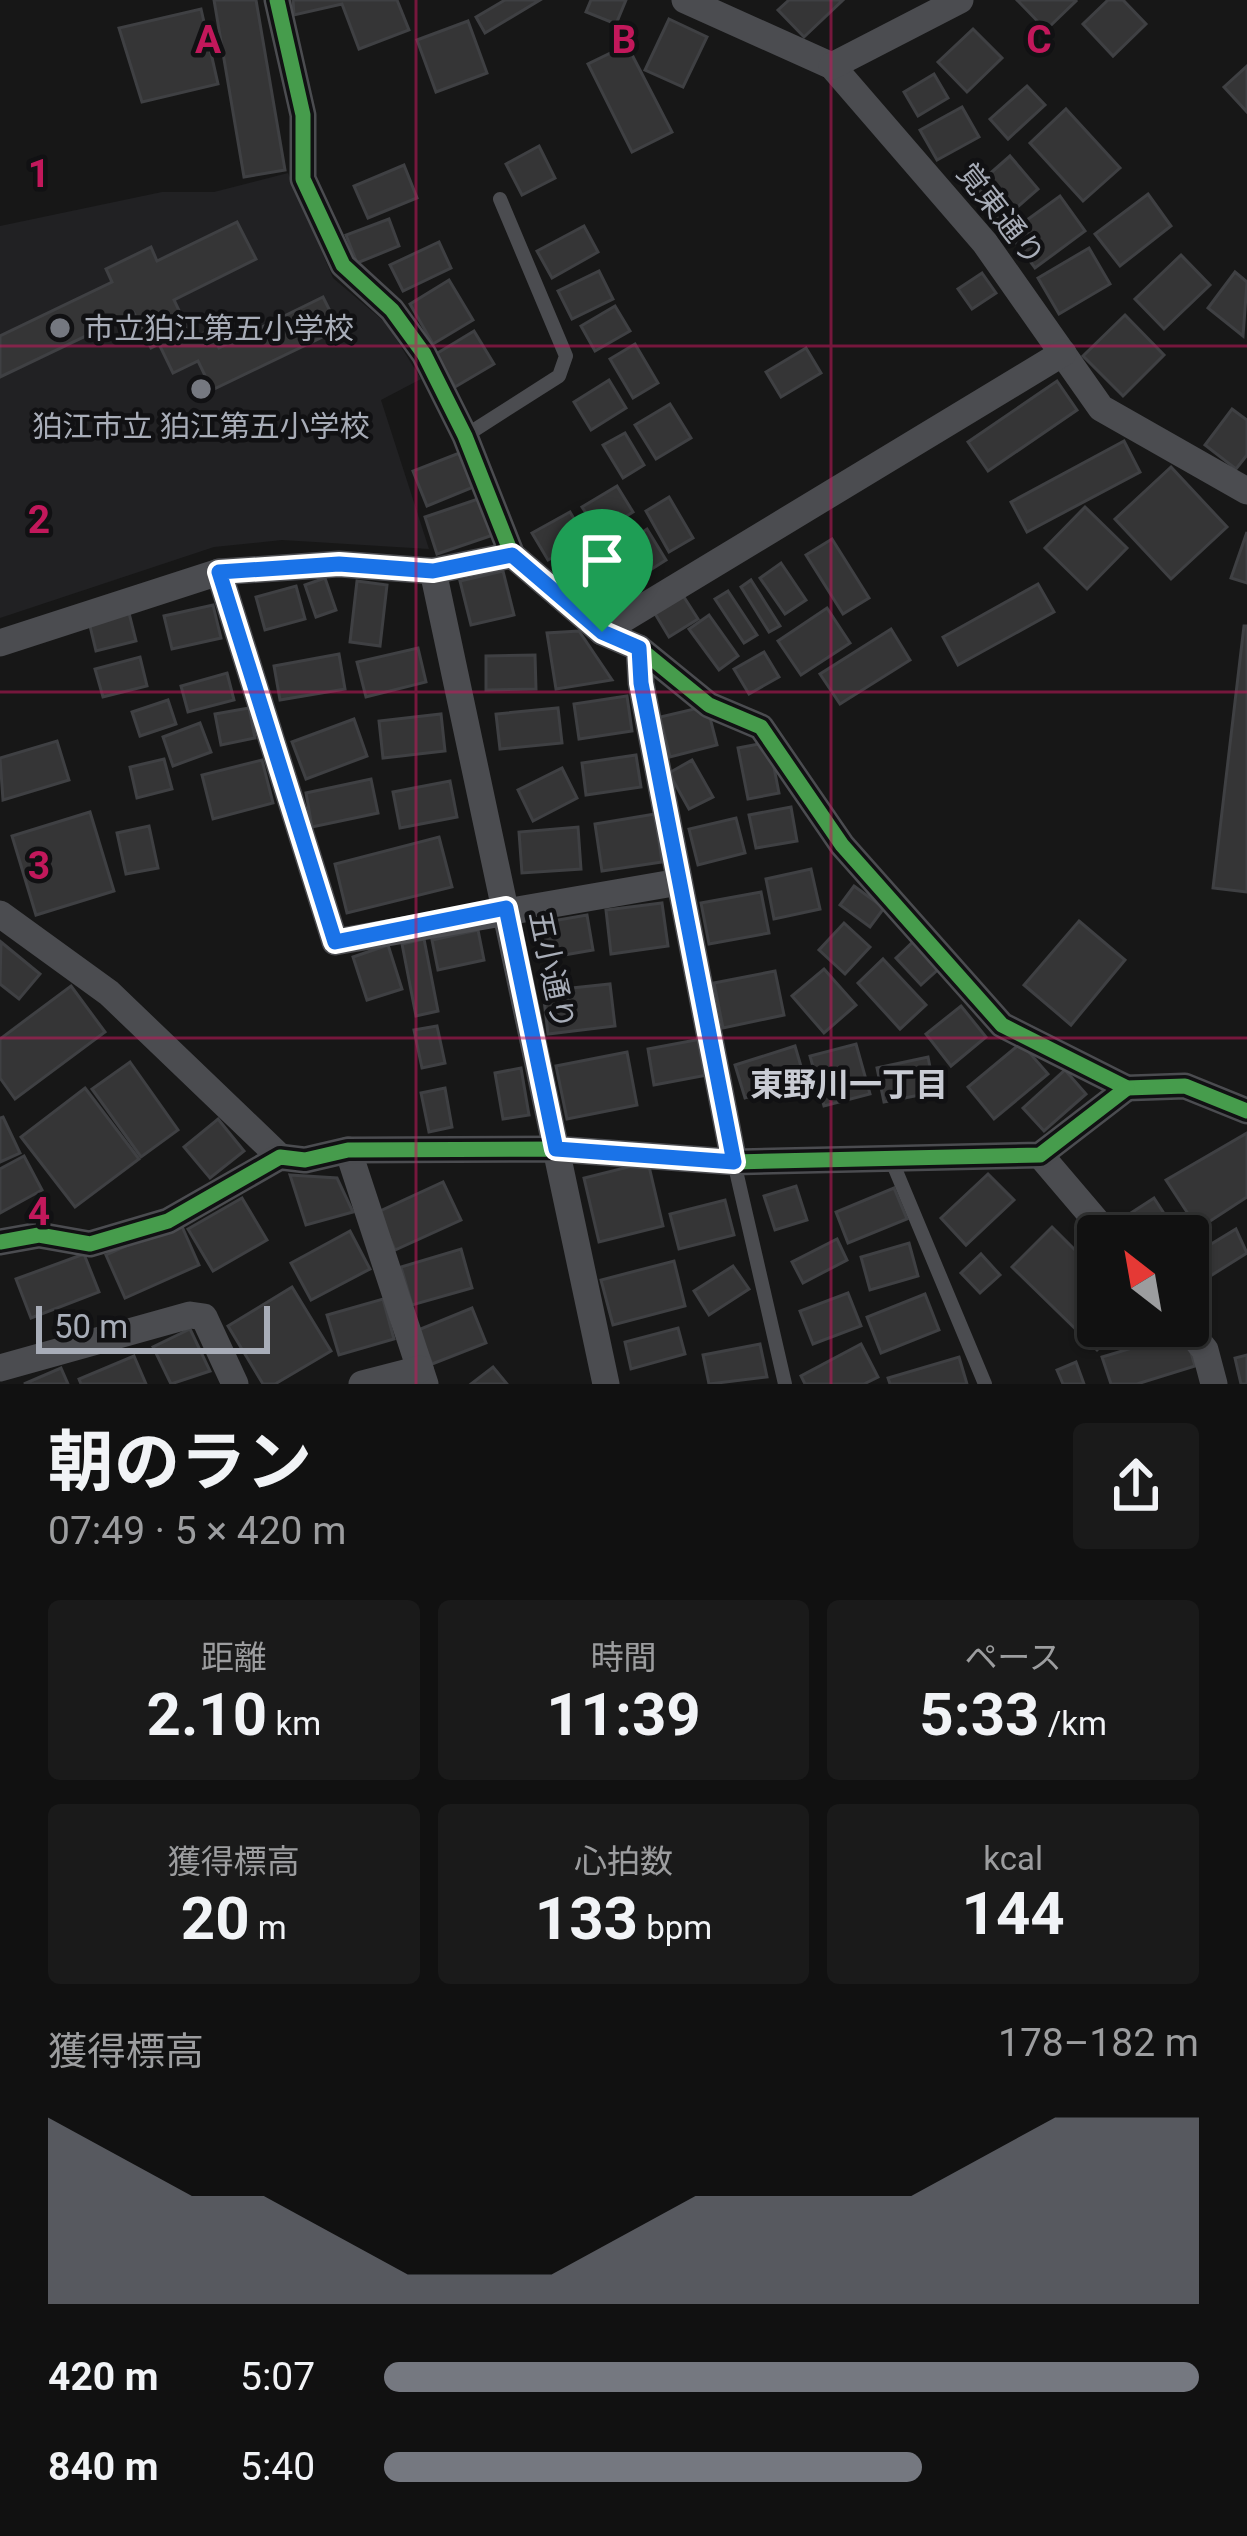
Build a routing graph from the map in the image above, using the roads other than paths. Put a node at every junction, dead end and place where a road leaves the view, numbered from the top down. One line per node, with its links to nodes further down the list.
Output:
1 (277, 0): 7 (street)
2 (685, 0): 4 (street, 覚東通り)
3 (960, 0): 4 (street)
4 (832, 67): 6 (street, 覚東通り)
5 (500, 199): 7 (lane)
6 (1063, 353): 8 (street, 覚東通り); 12 (street)
7 (465, 436): 9 (street)
8 (1247, 491)
9 (512, 555): 10 (street); 12 (street)
10 (433, 571): 11 (street); 16 (street, 五小通り)
11 (219, 572): 13 (street); 16 (street)
12 (602, 632): 14 (street)
13 (0, 643)
14 (639, 648): 15 (street); 18 (street)
15 (679, 882): 16 (street); 25 (street)
16 (506, 908): 20 (street, 五小通り)
17 (0, 914): 23 (street)
18 (1126, 1088): 19 (street); 22 (street)
19 (1247, 1111)
20 (556, 1149): 21 (street); 25 (street); 33 (street, 五小通り)
21 (347, 1150): 23 (street); 30 (street)
22 (1040, 1155): 24 (street); 26 (street)
23 (280, 1157): 27 (street)
24 (891, 1159): 25 (street); 35 (lane)
25 (734, 1162): 34 (lane)
26 (1091, 1215)
27 (0, 1242)
28 (1202, 1347): 36 (street)
29 (0, 1368): 31 (street)
30 (422, 1376): 32 (street)
31 (235, 1384)
32 (362, 1384)
33 (606, 1384)
34 (784, 1384)
35 (985, 1384)
36 (1214, 1384)

